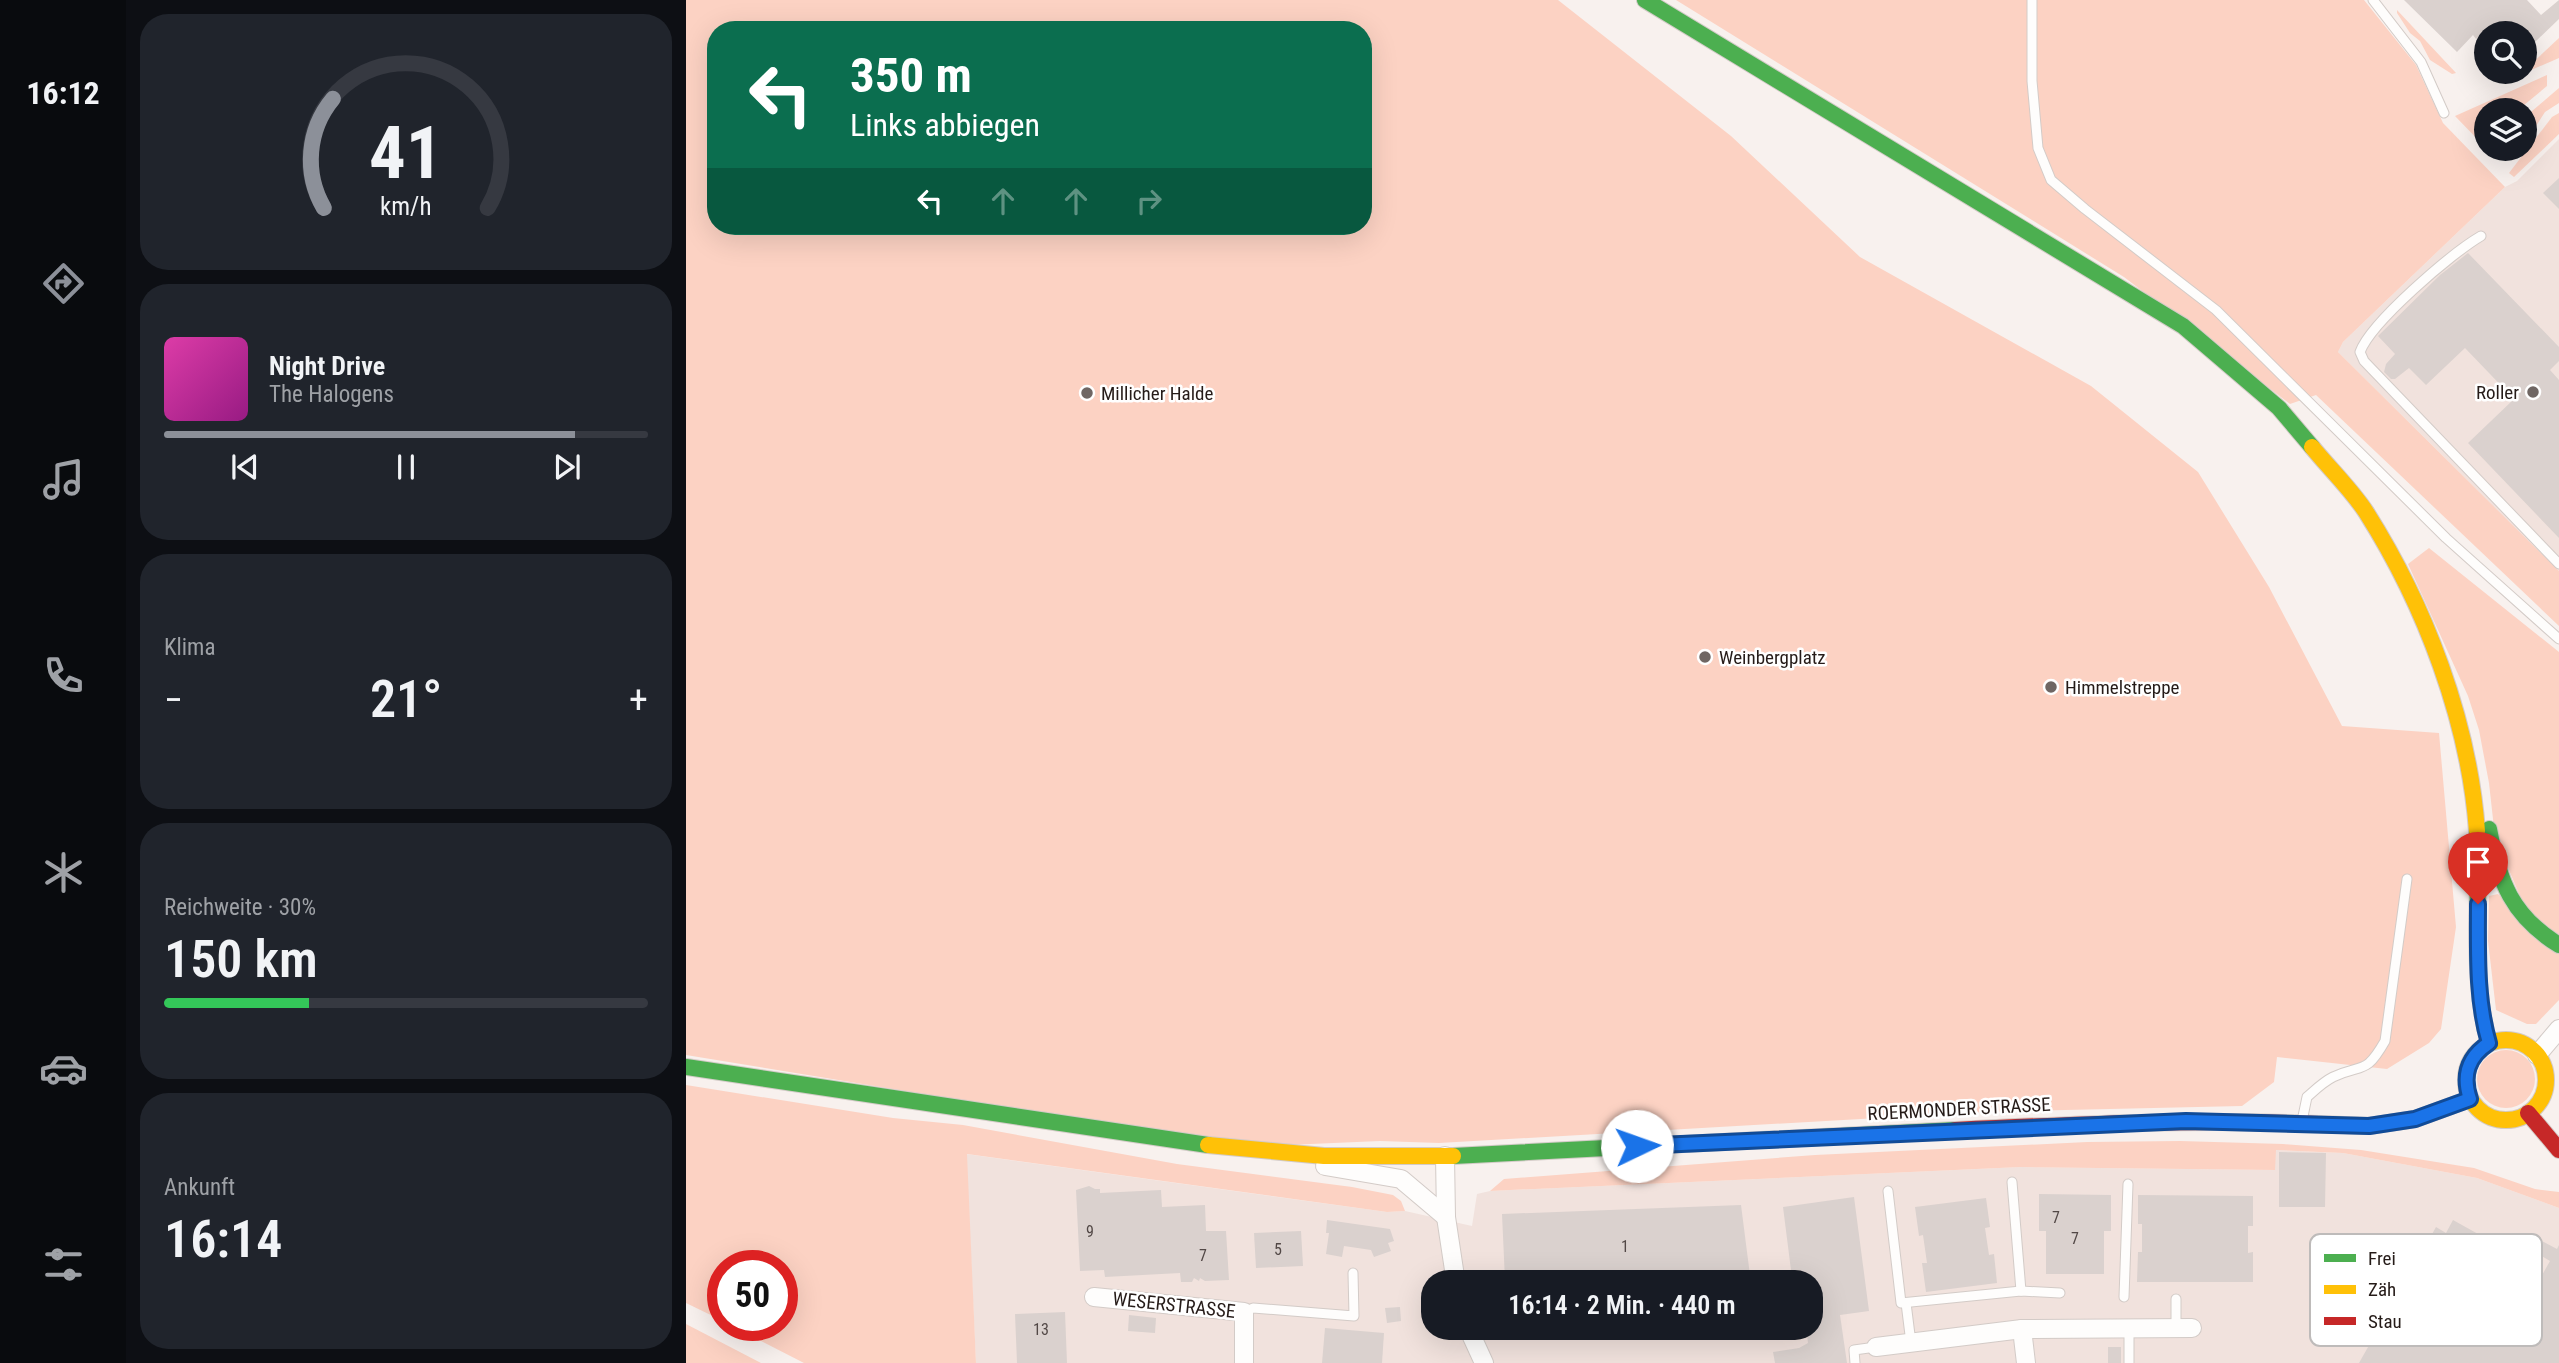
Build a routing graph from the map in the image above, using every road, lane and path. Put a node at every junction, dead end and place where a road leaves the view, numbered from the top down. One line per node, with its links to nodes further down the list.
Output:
1 (1645, 0): 8 (main road)
2 (2032, 0): 7 (lane)
3 (2373, 0): 4 (lane)
4 (2444, 113)
5 (2481, 236): 6 (lane)
6 (2559, 564)
7 (2559, 639)
8 (2444, 672): 10 (main road); 12 (main road)
9 (2407, 879): 17 (lane)
10 (2559, 945)
11 (2559, 1030): 13 (street)
12 (2489, 1043): 13 (main road); 15 (main road)
13 (2537, 1055): 16 (main road)
14 (686, 1067): 19 (main road, ROERMONDER STRASSE)
15 (2470, 1099): 16 (main road); 17 (main road, ROERMONDER STRASSE)
16 (2528, 1113): 18 (main road)
17 (2301, 1123): 20 (main road, ROERMONDER STRASSE)
18 (2559, 1150)
19 (1277, 1155): 20 (main road, ROERMONDER STRASSE); 24 (street)
20 (1446, 1156): 24 (street)
21 (2011, 1182): 27 (lane)
22 (2128, 1184): 30 (lane)
23 (1888, 1191): 32 (lane)
24 (1446, 1217): 25 (street)
25 (1454, 1270)
26 (1353, 1273): 33 (lane)
27 (2021, 1291): 28 (lane); 32 (lane)
28 (2060, 1293)
29 (1094, 1297): 33 (street, WESERSTRASSE)
30 (2124, 1297)
31 (2176, 1299): 35 (lane)
32 (1906, 1303): 38 (lane)
33 (1244, 1312): 40 (street, WESERSTRASSE)
34 (2129, 1328): 35 (street); 36 (street); 44 (lane)
35 (2184, 1328)
36 (2022, 1329): 38 (street); 43 (street)
37 (1473, 1340): 41 (street)
38 (1911, 1343): 39 (street)
39 (1876, 1347): 42 (lane)
40 (1244, 1363)
41 (1484, 1363)
42 (1856, 1363)
43 (2026, 1363)
44 (2129, 1363)

